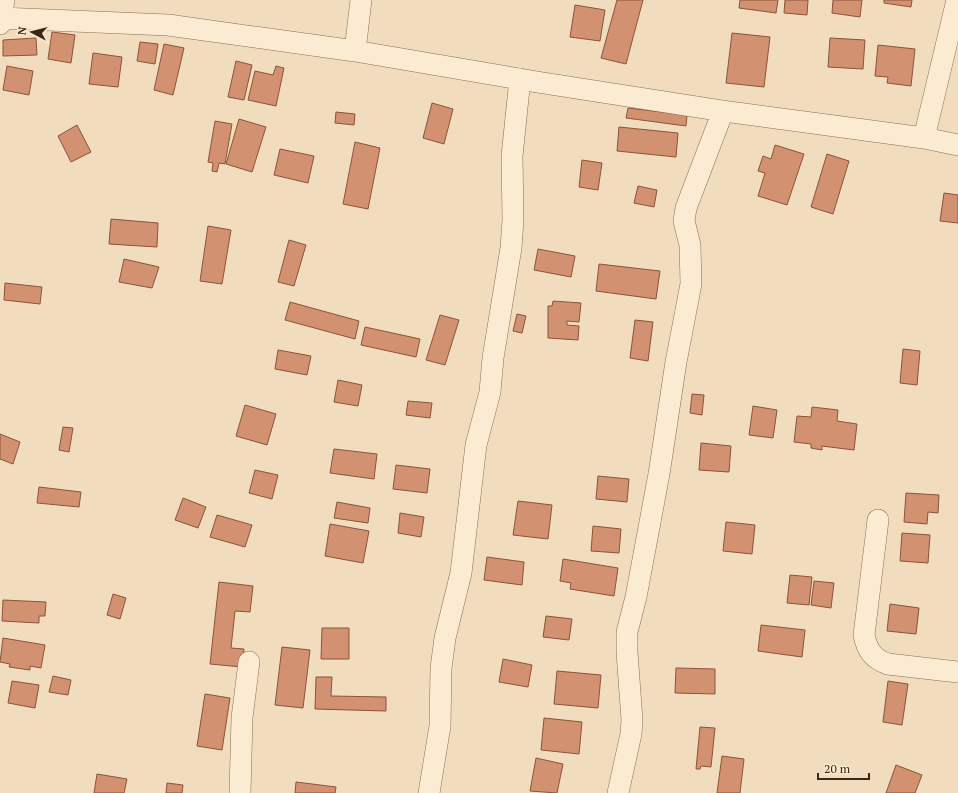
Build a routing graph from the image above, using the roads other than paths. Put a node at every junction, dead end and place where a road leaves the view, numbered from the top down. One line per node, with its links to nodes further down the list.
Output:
1 (361, 0): 4 (street)
2 (957, 0): 7 (street)
3 (2, 10): 4 (street)
4 (354, 51): 5 (street)
5 (520, 79): 6 (street); 13 (street)
6 (723, 111): 7 (street); 14 (street)
7 (924, 138): 8 (street)
8 (958, 145)
9 (878, 520): 11 (street)
10 (249, 662): 12 (street)
11 (958, 672)
12 (240, 793)
13 (429, 793)
14 (618, 793)

